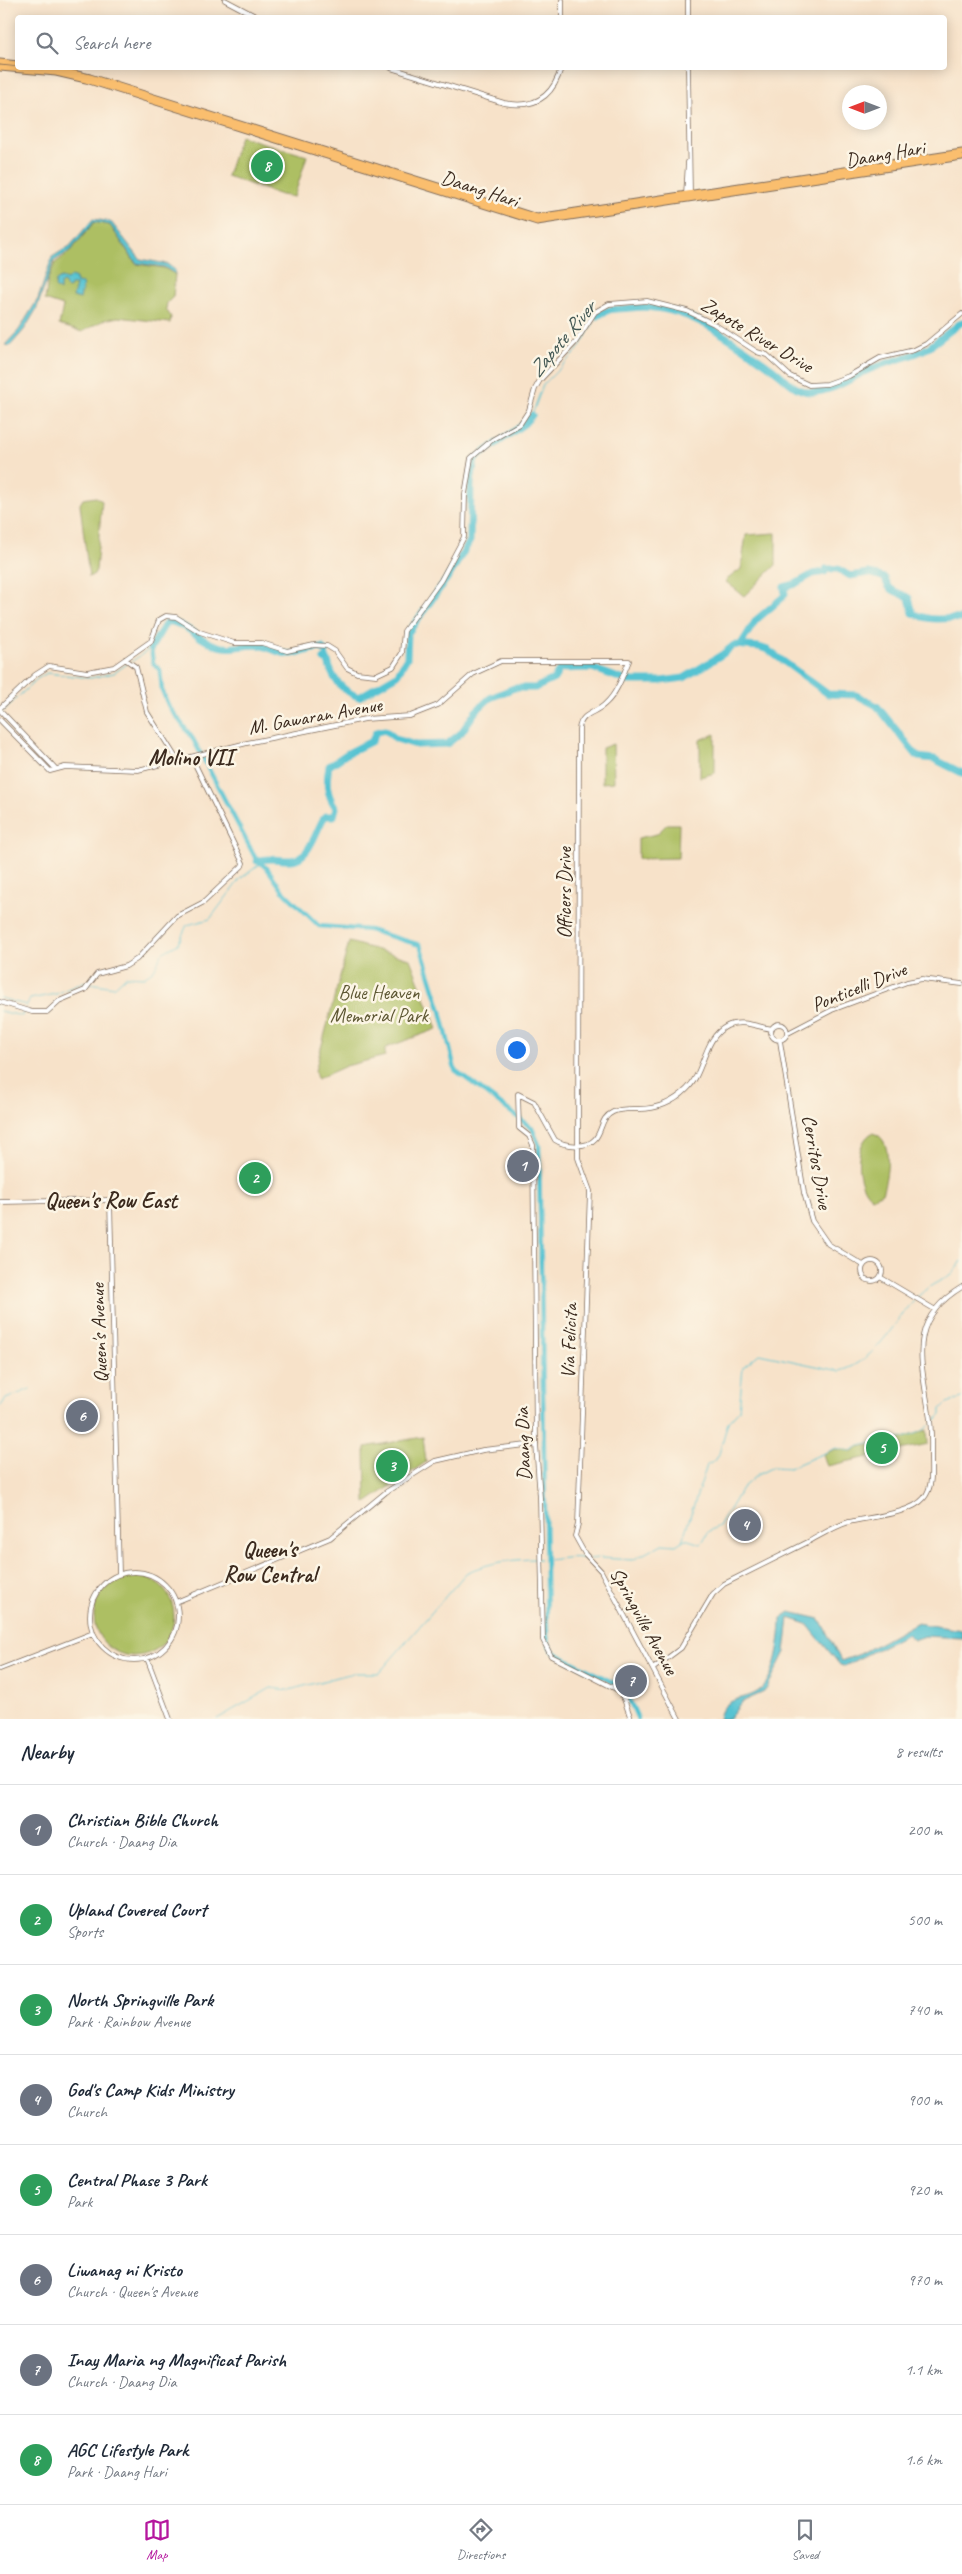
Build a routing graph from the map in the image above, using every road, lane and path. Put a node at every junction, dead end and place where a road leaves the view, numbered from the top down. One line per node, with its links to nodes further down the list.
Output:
1 (225, 0): 4 (street)
2 (562, 0): 5 (street)
3 (688, 0): 6 (street)
4 (253, 15)
5 (562, 15)
6 (688, 15)
7 (0, 62): 8 (main road)
8 (15, 64)
9 (0, 68): 10 (main road, Daang Hari)
10 (15, 70)
11 (19, 70): 17 (main road, Daang Hari)
12 (60, 70): 18 (main road, Daang Hari)
13 (397, 70): 14 (street)
14 (560, 70)
15 (688, 70): 18 (street)
16 (962, 152): 18 (main road, Daang Hari)
17 (962, 157)
18 (688, 195)
19 (962, 314): 20 (street, Zapote River Drive)
20 (126, 660): 22 (street, Zapote River Drive); 25 (street)
21 (628, 662): 24 (street, M. Gawaran Avenue); 32 (street, Officers Drive)
22 (0, 709): 26 (street)
23 (1, 721): 26 (street)
24 (193, 757): 25 (street, M. Gawaran Avenue); 28 (street)
25 (178, 761): 26 (street, M. Gawaran Avenue)
26 (55, 768)
27 (962, 984): 30 (street, Ponticelli Drive)
28 (0, 1002)
29 (772, 1029): 30 (street); 31 (street); 32 (street)
30 (787, 1032): 31 (street, Ponticelli Drive)
31 (780, 1041): 34 (street, Cerritos Drive)
32 (578, 1145): 38 (street, Daang Dia); 39 (street, Via Felicita)
33 (0, 1202): 40 (street, Queen's Avenue)
34 (863, 1265): 35 (street); 35 (street)
35 (880, 1277): 37 (street)
36 (962, 1286): 37 (street)
37 (934, 1309): 44 (street)
38 (536, 1444): 41 (street); 47 (street, Daang Dia)
39 (576, 1540): 44 (street, Springville Avenue)
40 (119, 1574): 41 (street); 42 (street)
41 (176, 1602): 43 (street)
42 (93, 1633): 43 (street); 45 (street)
43 (147, 1658): 46 (street)
44 (654, 1668): 48 (street, Springville Avenue)
45 (0, 1669)
46 (170, 1719)
47 (631, 1719)
48 (680, 1719)

